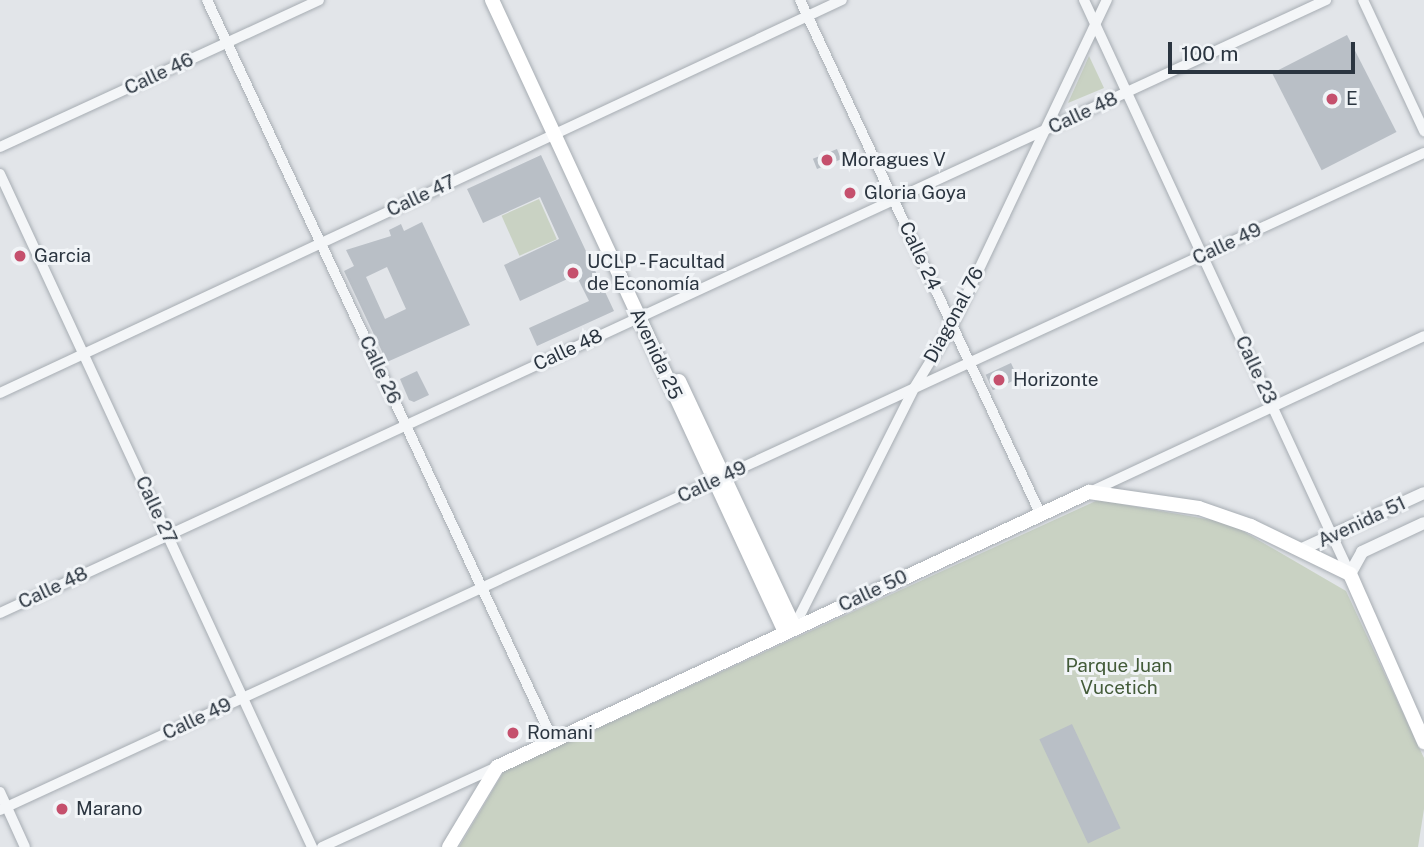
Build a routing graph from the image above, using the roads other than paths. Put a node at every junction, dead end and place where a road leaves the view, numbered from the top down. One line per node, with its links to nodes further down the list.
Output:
1 (206, 0): 13 (street, Calle 26)
2 (319, 0): 13 (street, Calle 46)
3 (492, 0): 17 (main road, Avenida 25)
4 (500, 0): 17 (main road, Avenida 25)
5 (800, 0): 11 (street, Calle 24)
6 (842, 0): 11 (street, Calle 47)
7 (1084, 0): 12 (street, Calle 23)
8 (1107, 0): 12 (street, Diagonal 76)
9 (1326, 0): 14 (street, Calle 48)
10 (1363, 0): 16 (street)
11 (808, 16): 17 (street, Calle 47); 21 (street, Calle 24)
12 (1095, 24): 14 (street, Calle 23); 15 (street, Diagonal 76)
13 (226, 43): 18 (street, Calle 46); 22 (street, Calle 26)
14 (1127, 92): 15 (street, Calle 48); 23 (street, Calle 23)
15 (1042, 131): 21 (street, Calle 48); 25 (street, Diagonal 76)
16 (1424, 131)
17 (558, 133): 22 (street, Calle 47); 24 (main road, Avenida 25)
18 (0, 147)
19 (1424, 153): 23 (street, Calle 49)
20 (0, 174): 27 (street, Calle 27)
21 (894, 200): 24 (street, Calle 48); 25 (street, Calle 24)
22 (320, 243): 27 (street, Calle 47); 32 (street, Calle 26)
23 (1203, 255): 28 (street, Calle 49); 31 (street, Calle 23)
24 (643, 316): 32 (street, Calle 48); 33 (main road, Avenida 25)
25 (952, 326): 28 (street, Calle 24); 29 (street, Diagonal 76)
26 (1424, 336): 31 (street, Calle 50)
27 (83, 354): 30 (street, Calle 47); 38 (street, Calle 27)
28 (970, 363): 29 (street, Calle 49); 36 (street, Calle 24)
29 (914, 388): 33 (street, Calle 49); 44 (street, Diagonal 76)
30 (0, 393)
31 (1272, 406): 34 (street, Calle 50); 39 (street, Calle 23)
32 (405, 426): 38 (street, Calle 48); 42 (street, Calle 26)
33 (719, 479): 42 (street, Calle 49); 44 (main road, Avenida 25)
34 (1090, 492): 36 (main road, Calle 50); 40 (main road)
35 (1424, 493): 39 (street, Avenida 51)
36 (1040, 513): 44 (main road, Calle 50)
37 (1424, 523): 41 (street, Avenida 51)
38 (168, 535): 43 (street, Calle 48); 45 (street, Calle 27)
39 (1333, 535): 40 (street, Avenida 51); 41 (street, Calle 23)
40 (1300, 550): 41 (main road)
41 (1350, 574): 47 (main road, Calle 23)
42 (481, 588): 45 (street, Calle 49); 46 (street, Calle 26)
43 (0, 613)
44 (789, 630): 46 (main road, Calle 50)
45 (243, 698): 50 (street, Calle 49); 52 (street, Calle 27)
46 (552, 740): 48 (main road, Calle 50)
47 (1424, 741)
48 (497, 767): 53 (street, Calle 50); 54 (main road)
49 (0, 792): 50 (street)
50 (3, 809): 51 (street)
51 (25, 847)
52 (312, 847)
53 (322, 847)
54 (449, 847)

